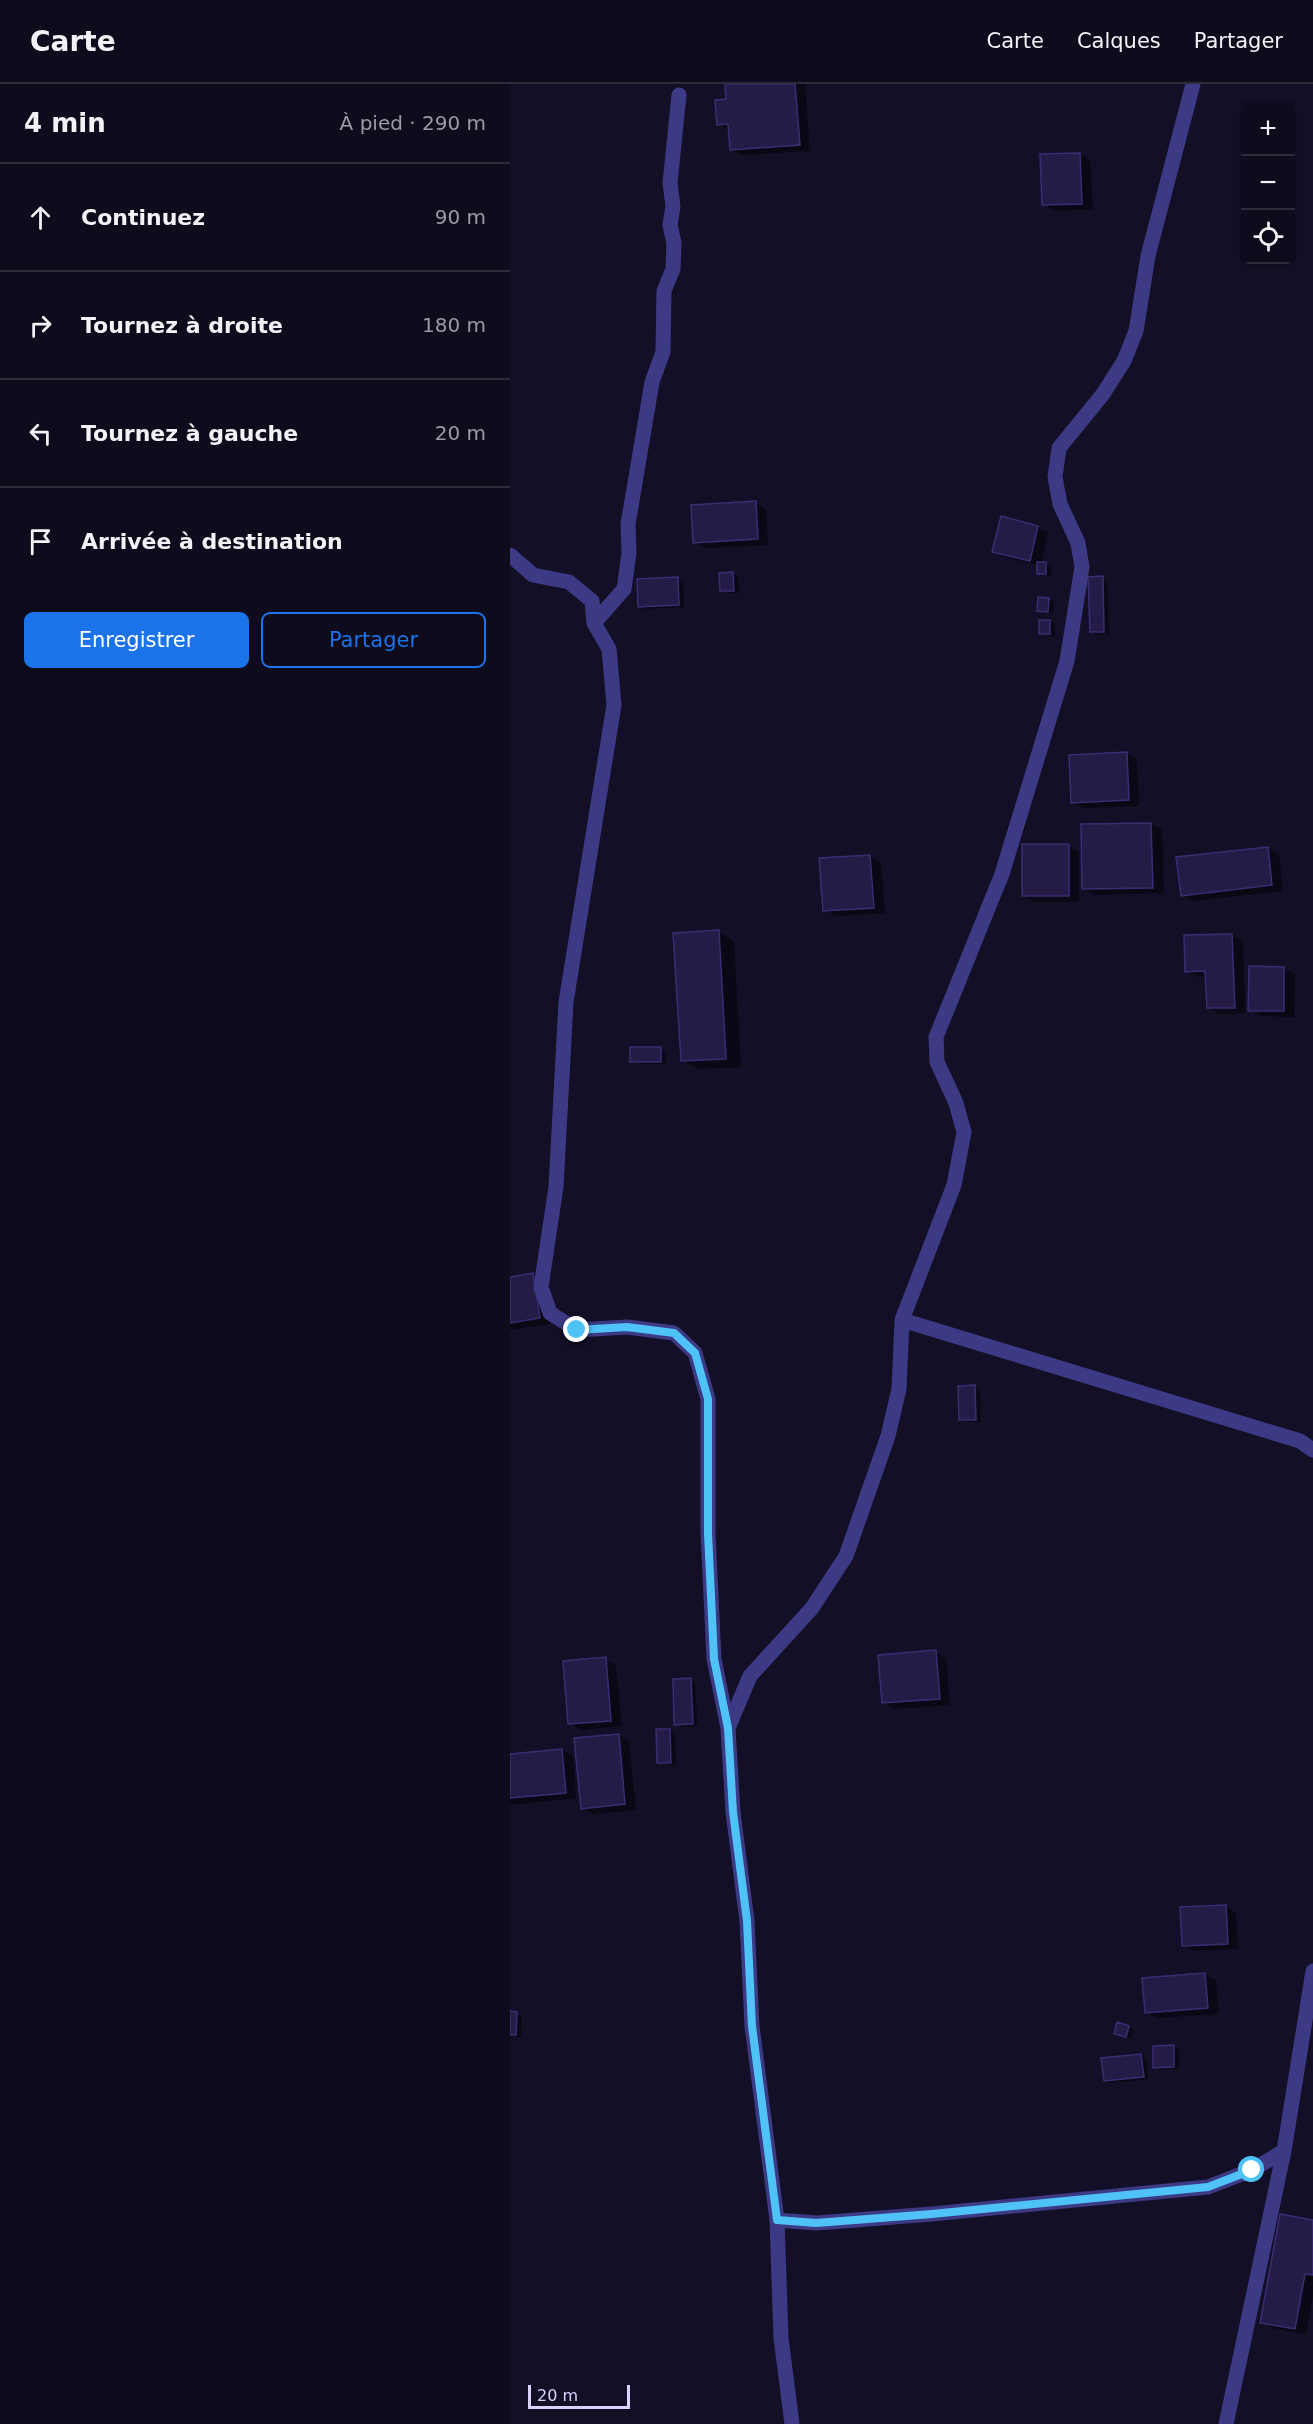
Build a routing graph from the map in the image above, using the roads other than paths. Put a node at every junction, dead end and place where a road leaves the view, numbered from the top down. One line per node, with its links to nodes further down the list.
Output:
1 (1193, 84): 5 (street)
2 (679, 95): 4 (street)
3 (510, 555): 4 (street)
4 (594, 623): 7 (street)
5 (903, 1320): 6 (street); 7 (street)
6 (1313, 1450)
7 (728, 1728): 10 (street)
8 (1313, 1971): 9 (street)
9 (1284, 2151): 10 (street); 12 (street)
10 (777, 2220): 11 (street)
11 (792, 2424)
12 (1226, 2424)

